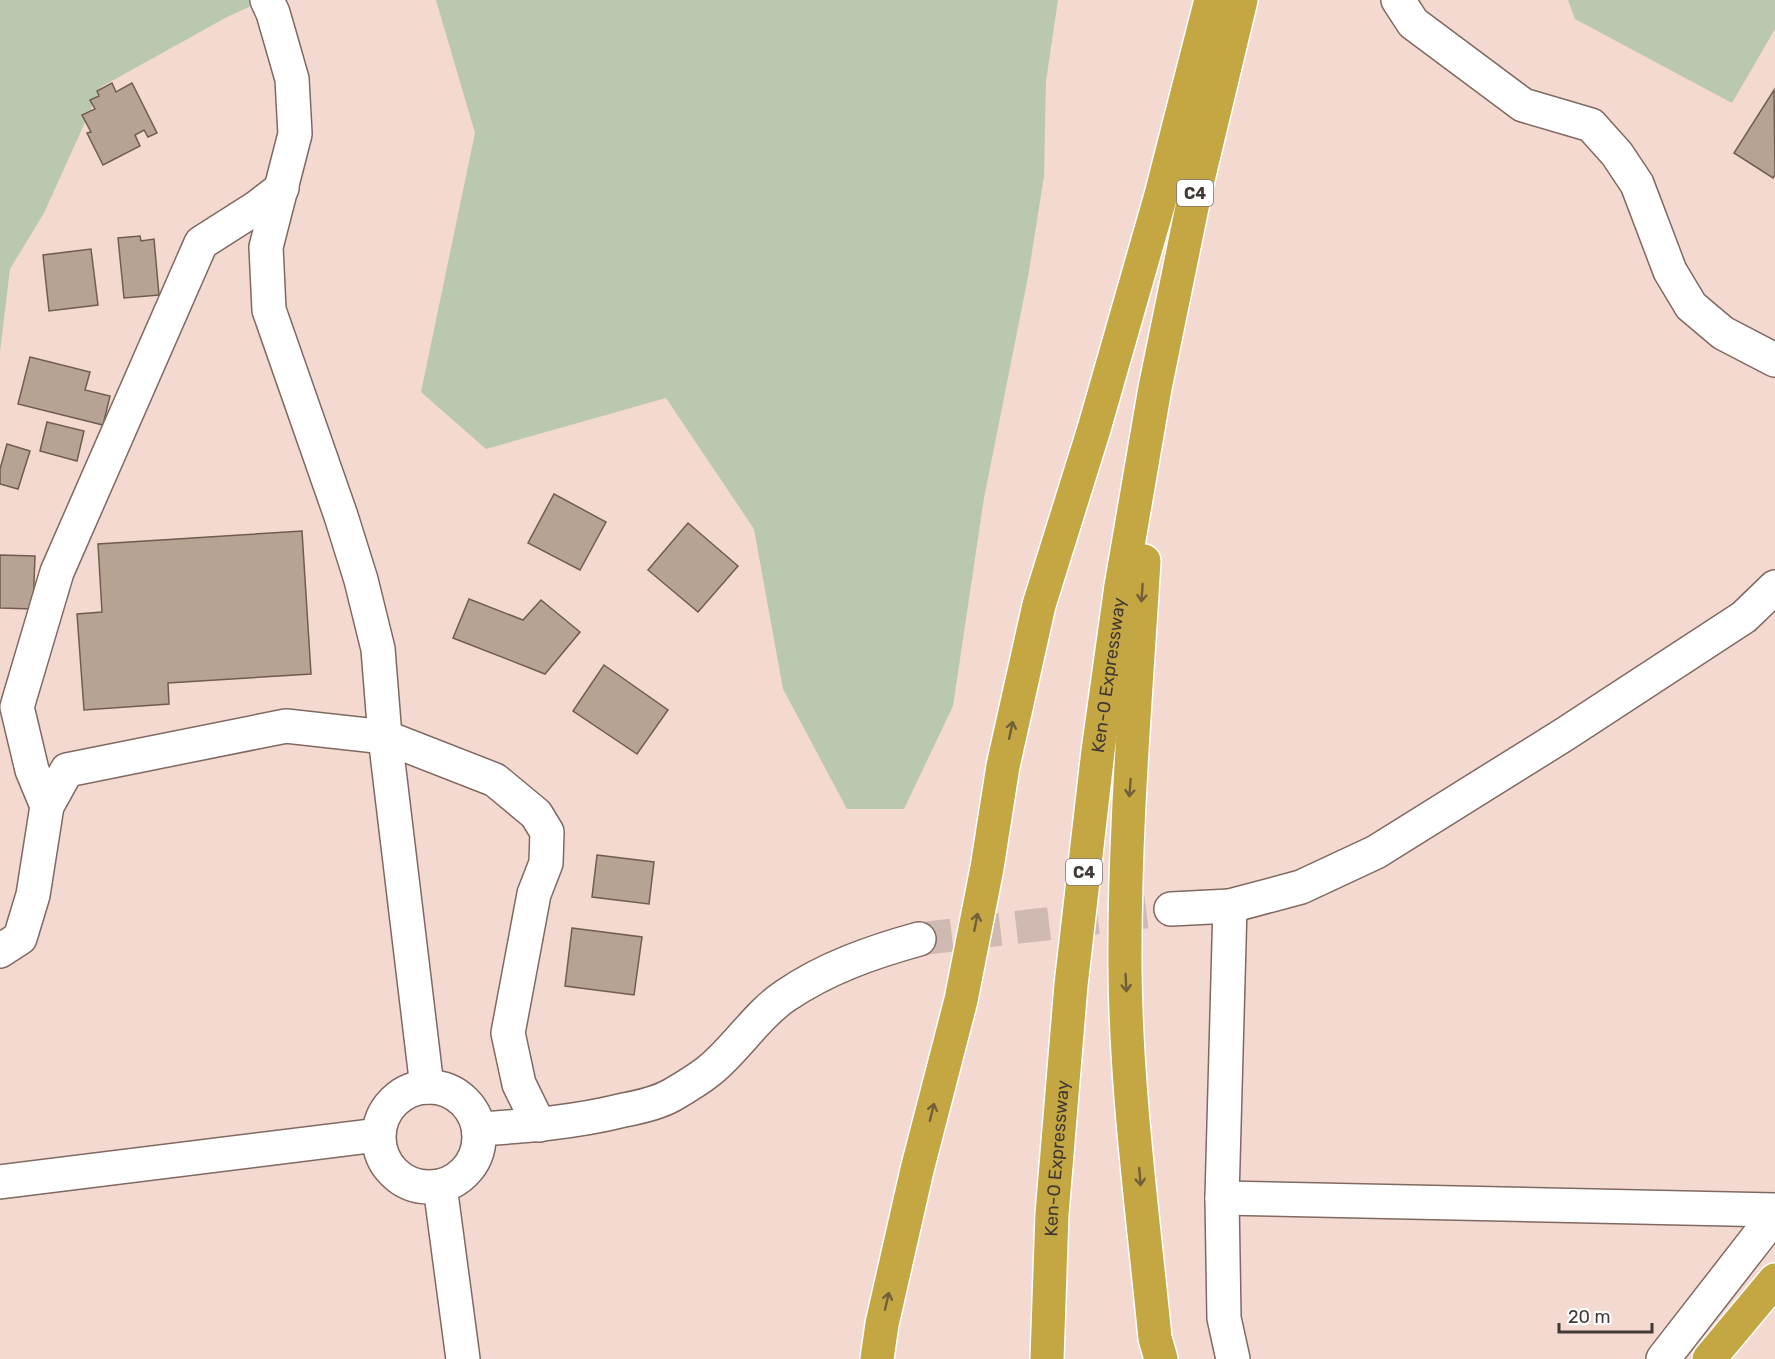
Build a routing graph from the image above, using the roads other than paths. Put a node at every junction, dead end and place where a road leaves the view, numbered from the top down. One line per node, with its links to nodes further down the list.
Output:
1 (267, 0): 5 (street)
2 (1211, 0): 26 (highway, one-way to 2)
3 (1241, 0): 7 (highway, Ken-O Expressway / C4)
4 (1398, 0): 6 (street)
5 (282, 188): 9 (street); 10 (street)
6 (1775, 360)
7 (1155, 388): 27 (highway, Ken-O Expressway / C4); 28 (highway, one-way to 28)
8 (1775, 587): 11 (street)
9 (385, 737): 10 (street); 15 (street); 16 (street)
10 (47, 806): 14 (street)
11 (1230, 906): 12 (street); 21 (street)
12 (1171, 909)
13 (919, 939): 16 (street)
14 (0, 951)
15 (427, 1087): 17 (street); 18 (street)
16 (539, 1125): 17 (street)
17 (479, 1129): 20 (street)
18 (378, 1135): 19 (street); 20 (street)
19 (0, 1182)
20 (440, 1186): 25 (street)
21 (1222, 1198): 22 (street); 29 (street)
22 (1775, 1210)
23 (1775, 1215): 30 (street)
24 (1775, 1280): 31 (highway)
25 (463, 1359)
26 (878, 1359)
27 (1047, 1359)
28 (1161, 1359)
29 (1233, 1359)
30 (1663, 1359)
31 (1709, 1359)

